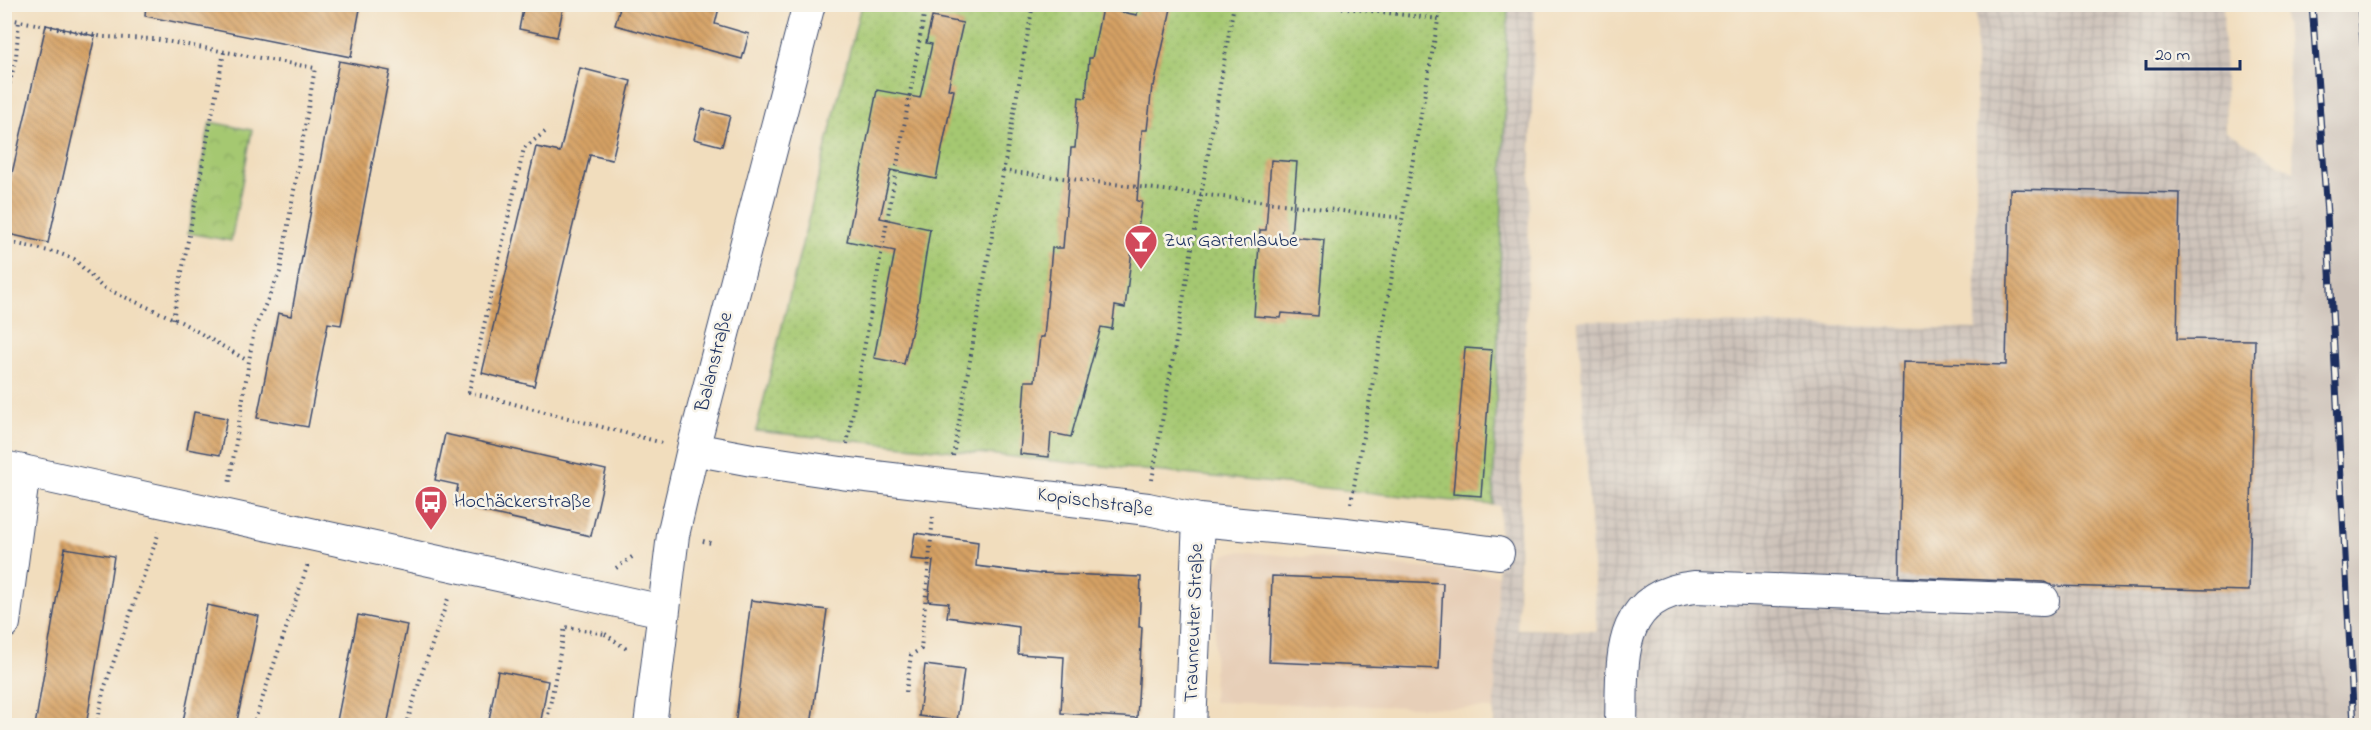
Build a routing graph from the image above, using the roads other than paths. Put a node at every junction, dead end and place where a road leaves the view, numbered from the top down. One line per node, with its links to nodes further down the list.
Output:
1 (809, 4): 2 (street, Balanstraße)
2 (693, 448): 4 (street, Kopischstraße); 7 (street, Balanstraße)
3 (14, 469): 7 (street); 8 (street)
4 (1199, 520): 5 (street, Kopischstraße); 10 (street, Traunreuter Straße)
5 (1498, 553)
6 (2043, 600): 11 (street)
7 (663, 611): 9 (street, Balanstraße)
8 (4, 622)
9 (650, 726)
10 (1190, 726)
11 (1622, 726)

